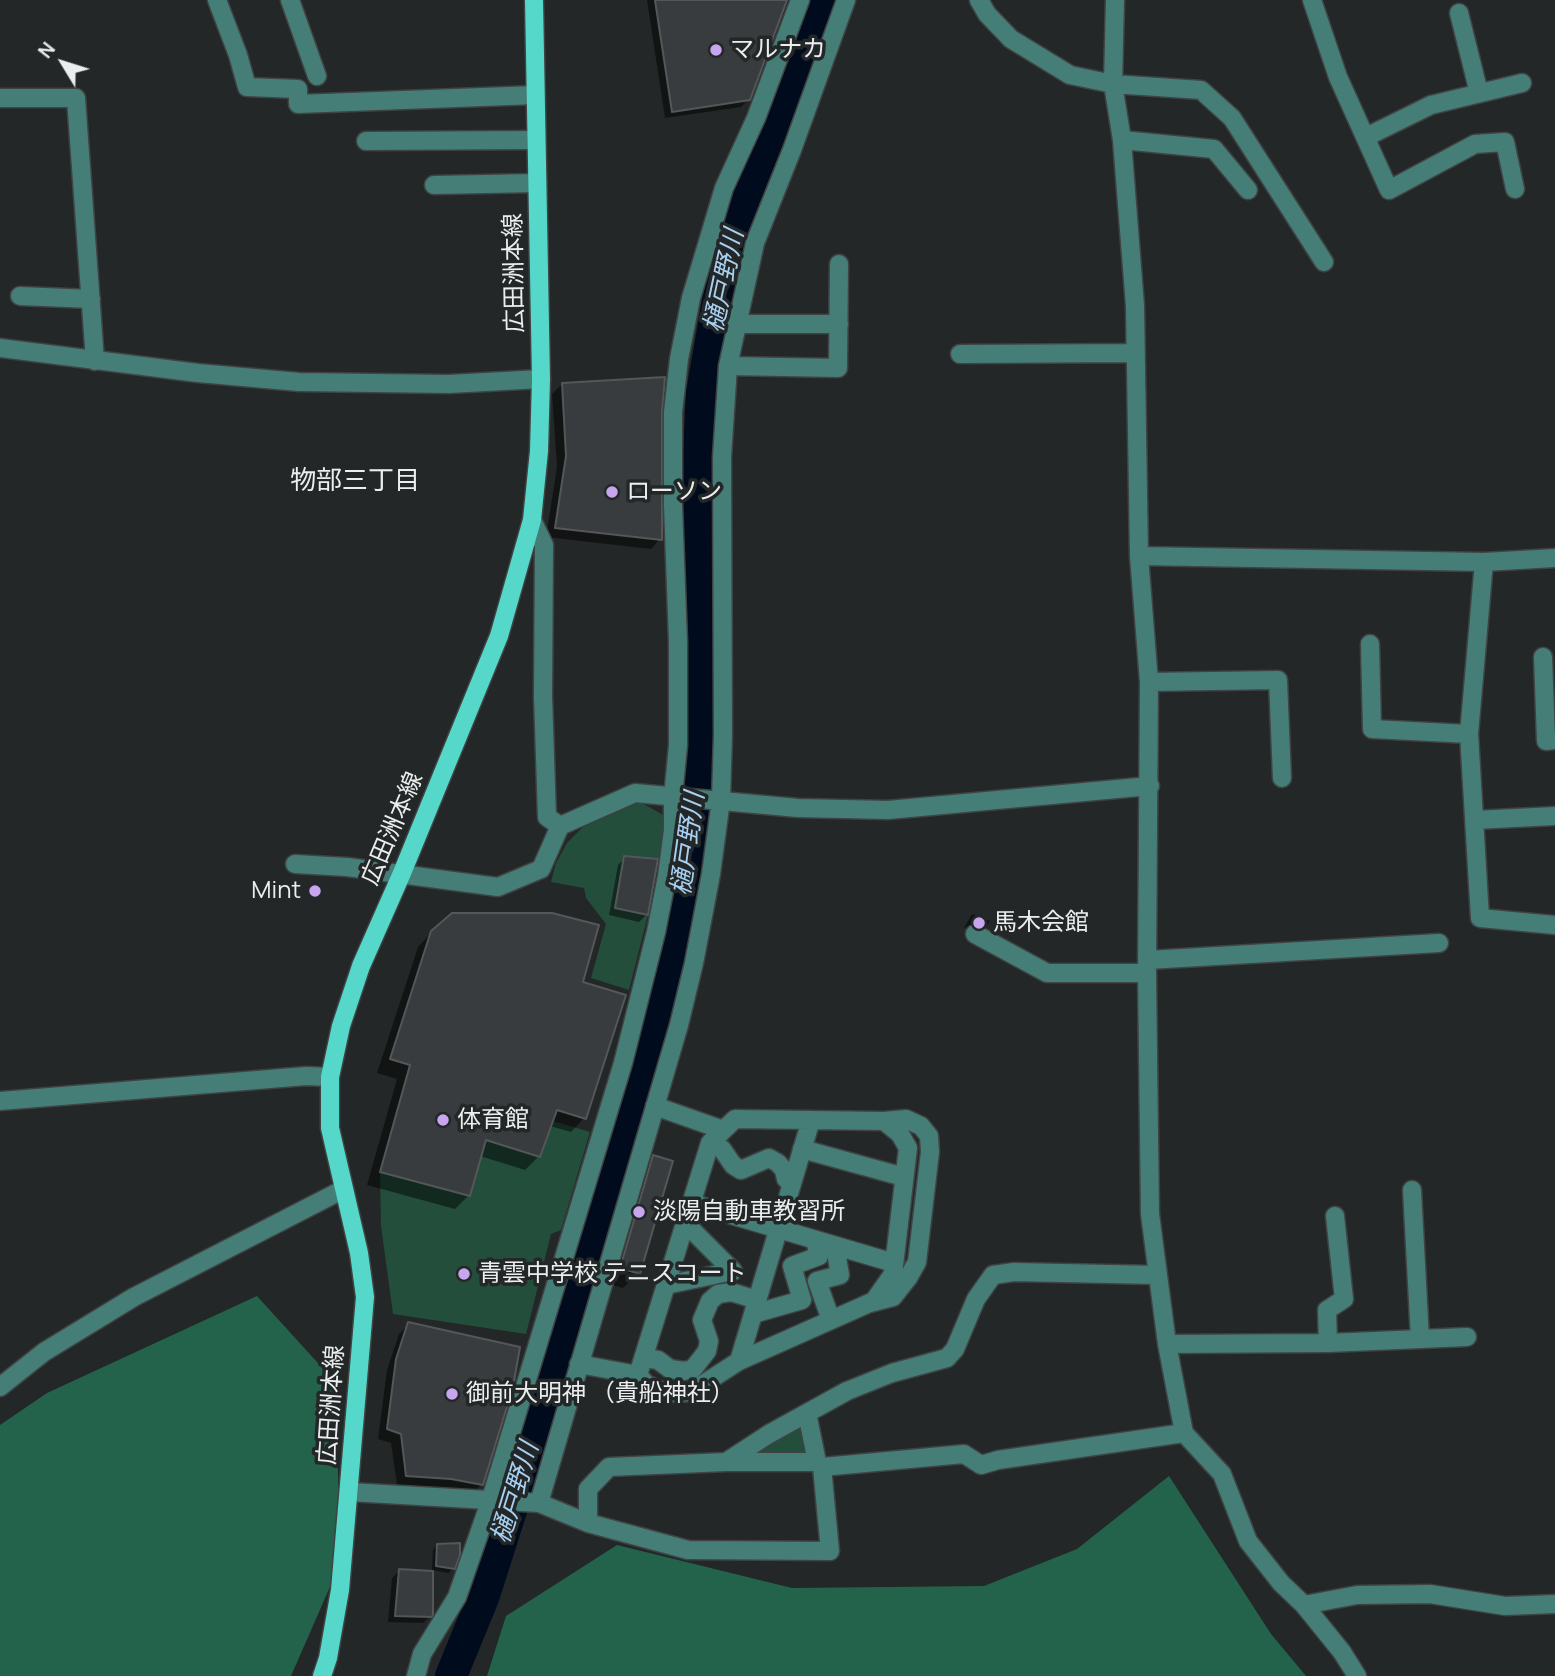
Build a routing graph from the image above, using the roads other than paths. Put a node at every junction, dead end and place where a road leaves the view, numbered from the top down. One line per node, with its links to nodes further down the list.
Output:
1 (217, 0): 14 (street)
2 (290, 0): 10 (street)
3 (534, 0): 14 (main road, 広田洲本線)
4 (800, 0): 47 (street)
5 (846, 0): 28 (street)
6 (979, 0): 12 (street)
7 (1115, 0): 12 (street)
8 (1312, 0): 16 (street)
9 (1459, 13): 13 (street)
10 (317, 76)
11 (1522, 83): 13 (street)
12 (1112, 84): 18 (street); 24 (street)
13 (1479, 93): 16 (street)
14 (536, 95): 17 (main road, 広田洲本線)
15 (0, 98): 27 (street)
16 (1366, 137): 22 (street)
17 (536, 140): 19 (street); 20 (main road, 広田洲本線)
18 (1122, 140): 23 (street); 31 (street)
19 (366, 141)
20 (537, 183): 21 (street); 35 (main road, 広田洲本線)
21 (434, 185)
22 (1515, 189)
23 (1248, 190)
24 (1324, 262)
25 (839, 264): 29 (street)
26 (20, 296): 27 (street)
27 (91, 299): 33 (street)
28 (736, 324): 29 (street); 34 (street)
29 (839, 324): 34 (street)
30 (0, 348): 33 (street)
31 (1136, 353): 32 (street); 37 (street)
32 (960, 354)
33 (95, 361): 35 (street)
34 (728, 366): 48 (street)
35 (541, 379): 36 (main road, 広田洲本線)
36 (532, 520): 51 (street); 53 (main road, 広田洲本線)
37 (1139, 556): 39 (street); 42 (street)
38 (1555, 558): 39 (street)
39 (1484, 562): 43 (street)
40 (1370, 644): 43 (street)
41 (1543, 657): 44 (street)
42 (1149, 682): 45 (street); 46 (street)
43 (1469, 734): 50 (street)
44 (1555, 740)
45 (1282, 778)
46 (1150, 786): 48 (street); 57 (street)
47 (673, 797): 48 (street); 51 (street); 95 (street)
48 (721, 800): 60 (street)
49 (1555, 816): 50 (street)
50 (1475, 820): 54 (street)
51 (560, 826): 53 (street)
52 (295, 864): 53 (street)
53 (402, 873): 58 (main road, 広田洲本線)
54 (1555, 925)
55 (975, 934): 57 (street)
56 (1439, 943): 57 (street)
57 (1147, 966): 77 (street)
58 (330, 1077): 59 (street); 68 (main road, 広田洲本線)
59 (0, 1101)
60 (655, 1106): 63 (street); 87 (street)
61 (811, 1120): 62 (street); 63 (street); 65 (street)
62 (884, 1121): 66 (street); 79 (street)
63 (723, 1130): 64 (street)
64 (710, 1143): 67 (street); 70 (street)
65 (802, 1149): 66 (street); 67 (street)
66 (904, 1177): 76 (street)
67 (792, 1183): 73 (street)
68 (344, 1189): 89 (street); 94 (main road, 広田洲本線)
69 (1412, 1190): 83 (street)
70 (691, 1203): 72 (street); 73 (street)
71 (1335, 1216): 84 (street)
72 (685, 1223): 78 (street); 78 (street)
73 (778, 1229): 74 (street); 80 (street)
74 (815, 1240): 75 (street); 80 (street)
75 (835, 1246): 76 (street); 81 (street)
76 (894, 1263): 79 (street)
77 (1157, 1275): 85 (street); 90 (street)
78 (666, 1285): 88 (street)
79 (870, 1303): 81 (street)
80 (755, 1307): 86 (street); 88 (street)
81 (831, 1320): 86 (street)
82 (1467, 1337): 83 (street)
83 (1420, 1339): 84 (street)
84 (1328, 1343): 85 (street)
85 (1167, 1344): 91 (street)
86 (739, 1361): 88 (street)
87 (579, 1364): 88 (street); 96 (street)
88 (641, 1366)
89 (0, 1387)
90 (807, 1413): 92 (street); 93 (street)
91 (1184, 1433): 93 (street); 99 (street)
92 (726, 1462): 93 (street); 97 (street)
93 (820, 1464): 97 (street)
94 (350, 1492): 95 (street); 100 (main road, 広田洲本線)
95 (490, 1502): 96 (street); 101 (street)
96 (539, 1503): 97 (street)
97 (588, 1523)
98 (1555, 1604): 99 (street)
99 (1304, 1605): 102 (street)
100 (323, 1676)
101 (416, 1676)
102 (1357, 1676)

